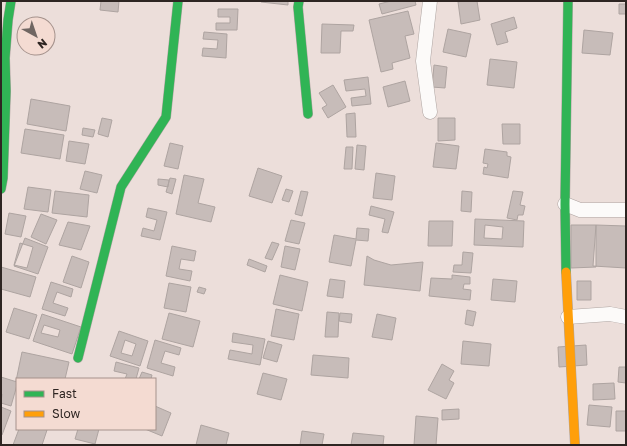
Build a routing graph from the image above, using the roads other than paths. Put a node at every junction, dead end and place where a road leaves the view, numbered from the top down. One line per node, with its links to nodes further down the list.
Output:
1 (11, 1): 8 (street)
2 (178, 1): 13 (street)
3 (299, 1): 7 (street)
4 (430, 1): 6 (street)
5 (568, 1): 9 (street)
6 (430, 112)
7 (308, 114)
8 (1, 189)
9 (565, 204): 10 (street); 11 (street)
10 (626, 210)
11 (568, 317): 12 (street); 14 (street)
12 (626, 317)
13 (78, 358)
14 (575, 445)

